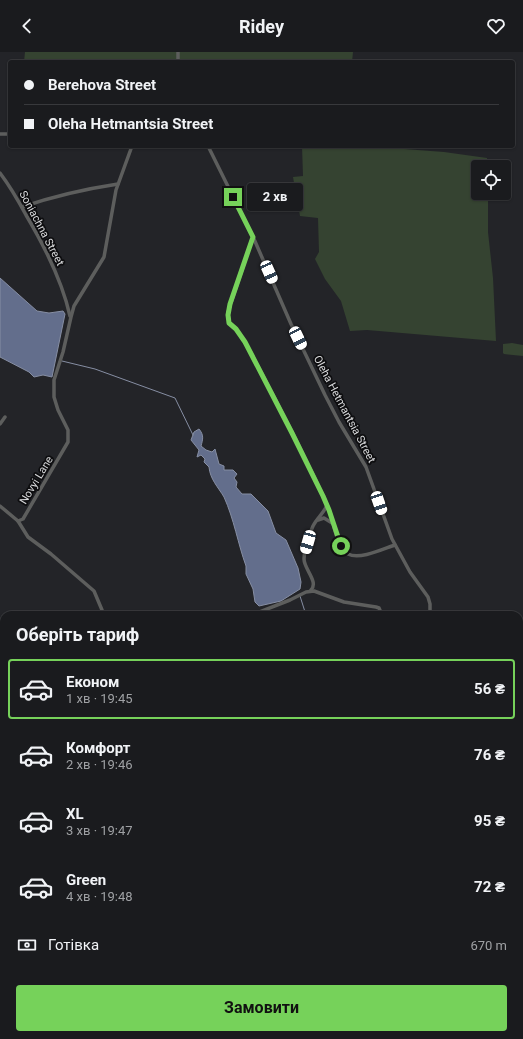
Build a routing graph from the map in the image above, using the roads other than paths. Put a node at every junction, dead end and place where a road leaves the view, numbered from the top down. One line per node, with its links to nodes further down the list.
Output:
1 (131, 148): 4 (street)
2 (209, 148): 6 (street, Oleha Hetmantsia Street)
3 (0, 173): 5 (street, Soniachna Street)
4 (118, 184): 5 (street); 7 (street)
5 (22, 206): 7 (street, Soniachna Street)
6 (253, 237): 10 (street); 15 (street, Oleha Hetmantsia Street)
7 (70, 317): 12 (street, Novyi Lane)
8 (5, 417): 9 (street)
9 (0, 424)
10 (327, 505): 13 (street); 14 (street)
11 (0, 506): 12 (street)
12 (18, 521): 17 (street)
13 (317, 521): 14 (street); 16 (street)
14 (333, 523): 15 (street)
15 (395, 545): 20 (street, Oleha Hetmantsia Street)
16 (310, 591): 18 (street); 19 (street)
17 (102, 611)
18 (262, 611)
19 (380, 611)
20 (430, 611)

